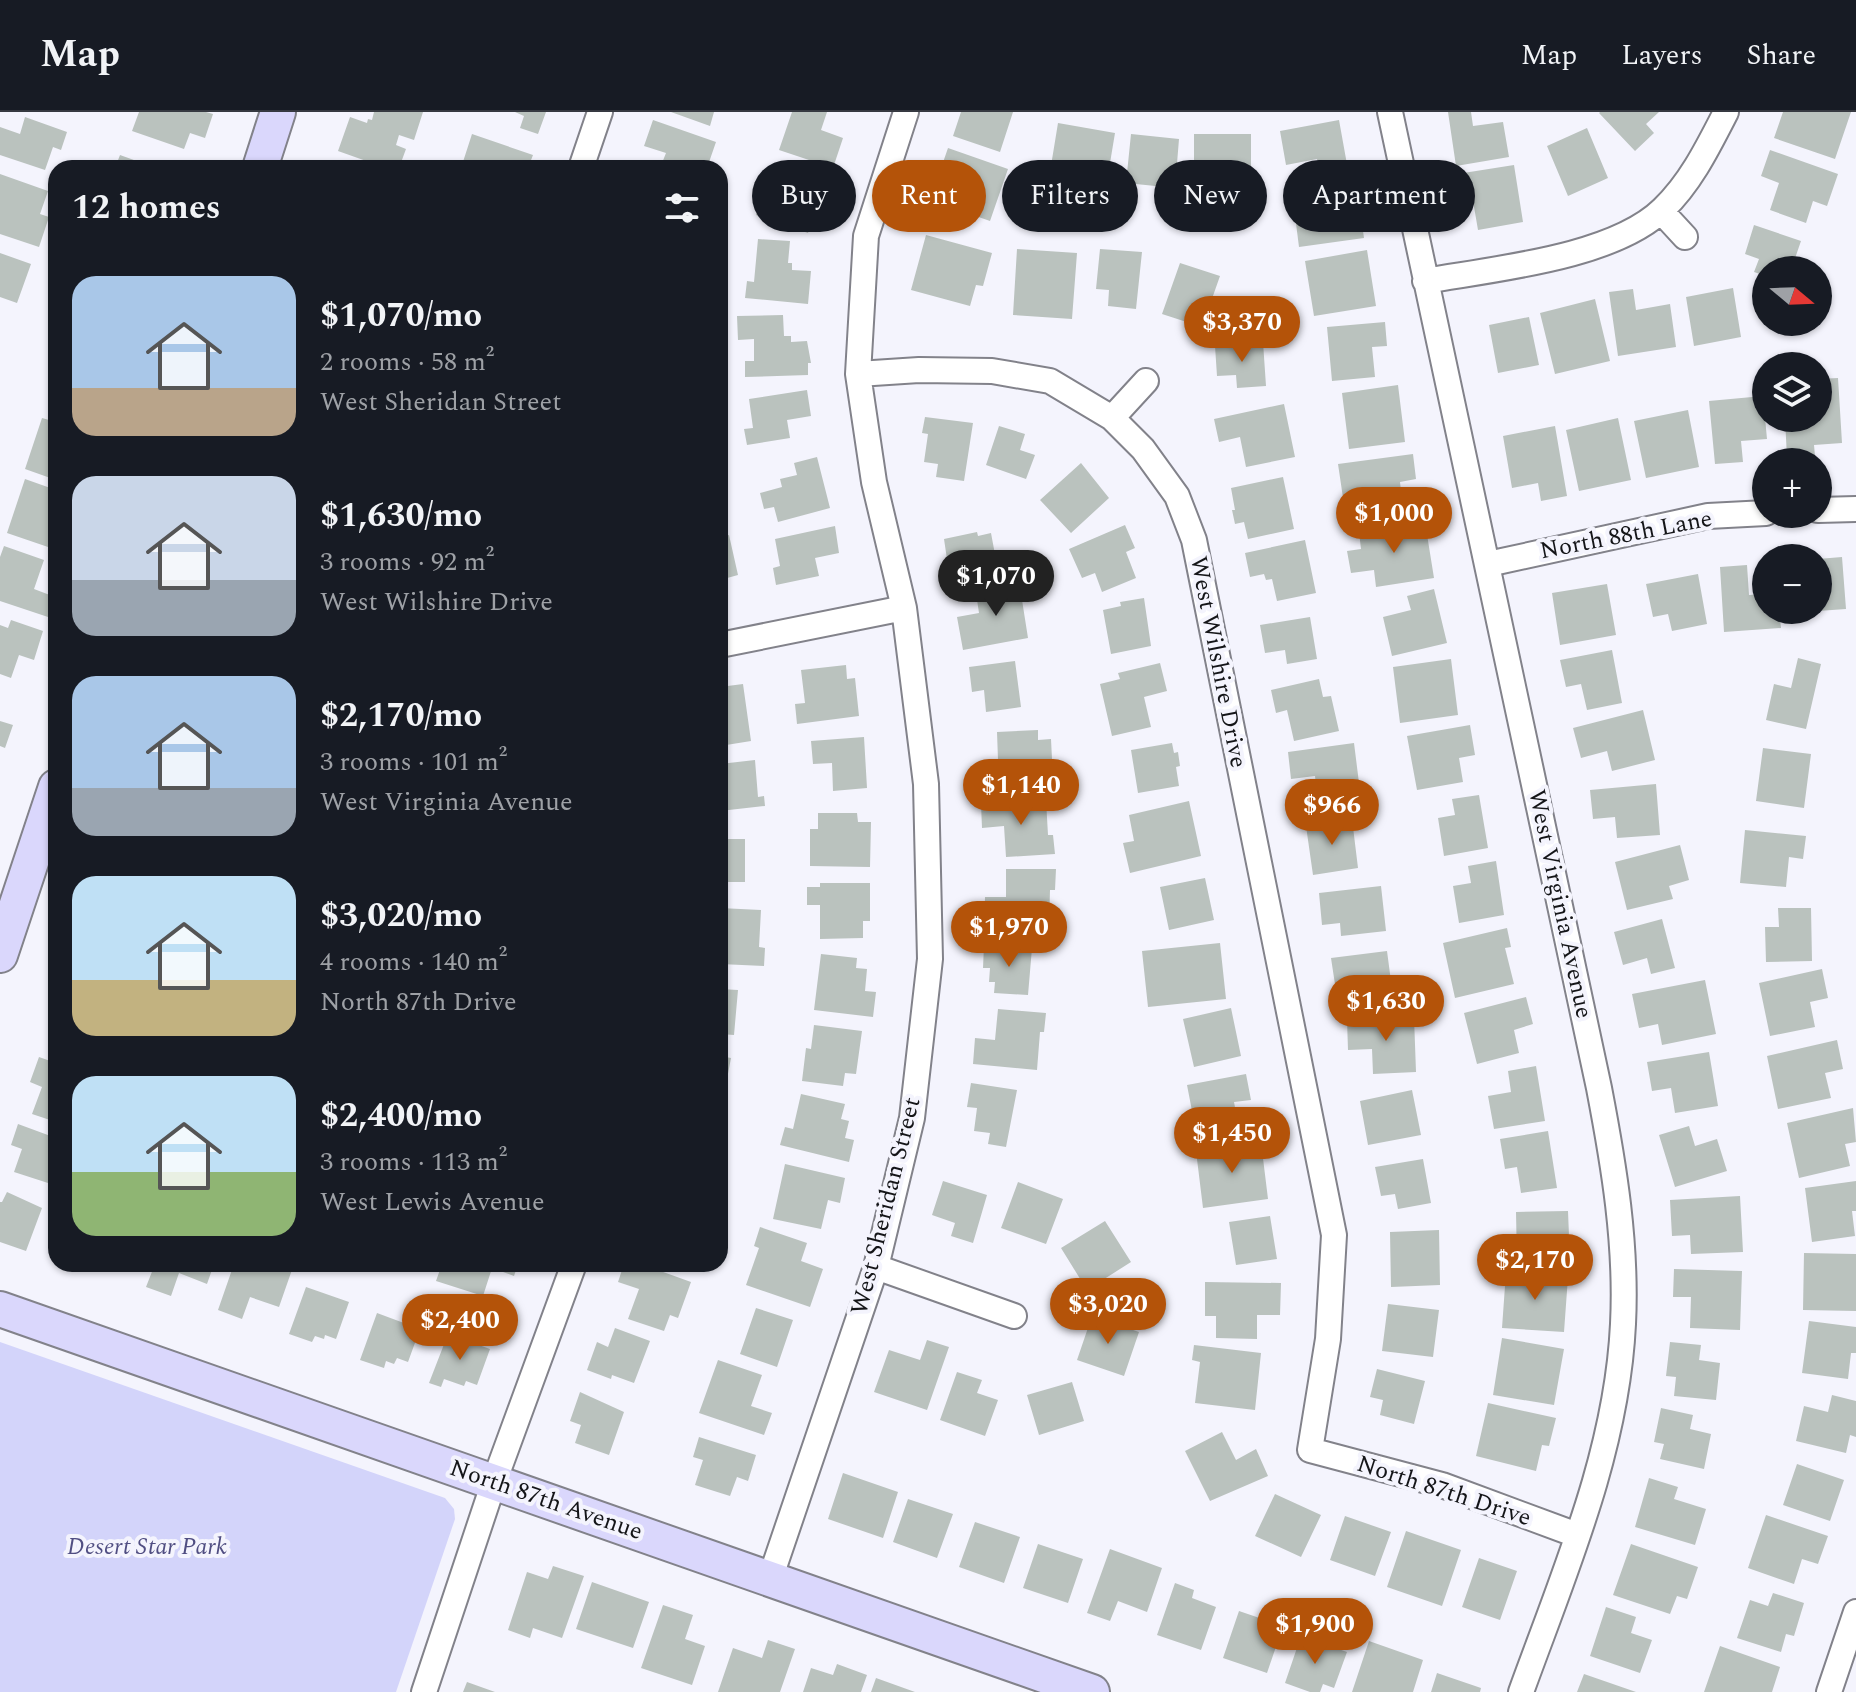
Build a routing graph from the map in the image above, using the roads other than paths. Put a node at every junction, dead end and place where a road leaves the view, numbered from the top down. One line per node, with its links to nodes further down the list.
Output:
1 (278, 112): 6 (street)
2 (600, 112): 7 (street)
3 (906, 112): 11 (street, West Sheridan Street)
4 (1390, 112): 10 (street, West Virginia Avenue)
5 (1726, 112): 8 (street)
6 (263, 160)
7 (584, 160)
8 (1661, 211): 9 (street); 10 (street)
9 (1685, 237)
10 (1425, 281): 17 (street, West Virginia Avenue)
11 (858, 374): 13 (street); 18 (street, West Sheridan Street)
12 (1146, 381): 13 (street)
13 (1112, 418): 26 (street, West Wilshire Drive)
14 (1856, 509): 15 (street)
15 (1832, 510)
16 (1752, 514): 17 (street, North 88th Lane)
17 (1488, 564): 28 (street, West Virginia Avenue)
18 (904, 608): 19 (street); 22 (street, West Sheridan Street)
19 (728, 643)
20 (48, 810): 21 (street)
21 (2, 939)
22 (876, 1267): 25 (street); 29 (street, West Sheridan Street)
23 (571, 1272): 27 (street)
24 (0, 1309): 27 (street, North 87th Avenue)
25 (1014, 1316)
26 (1310, 1450): 28 (street, North 87th Drive)
27 (494, 1482): 29 (street, North 87th Avenue); 31 (street)
28 (1577, 1535): 33 (street, West Virginia Avenue)
29 (770, 1579): 32 (street, North 87th Avenue)
30 (1854, 1626): 34 (street)
31 (424, 1692)
32 (1092, 1692)
33 (1521, 1692)
34 (1829, 1692)

